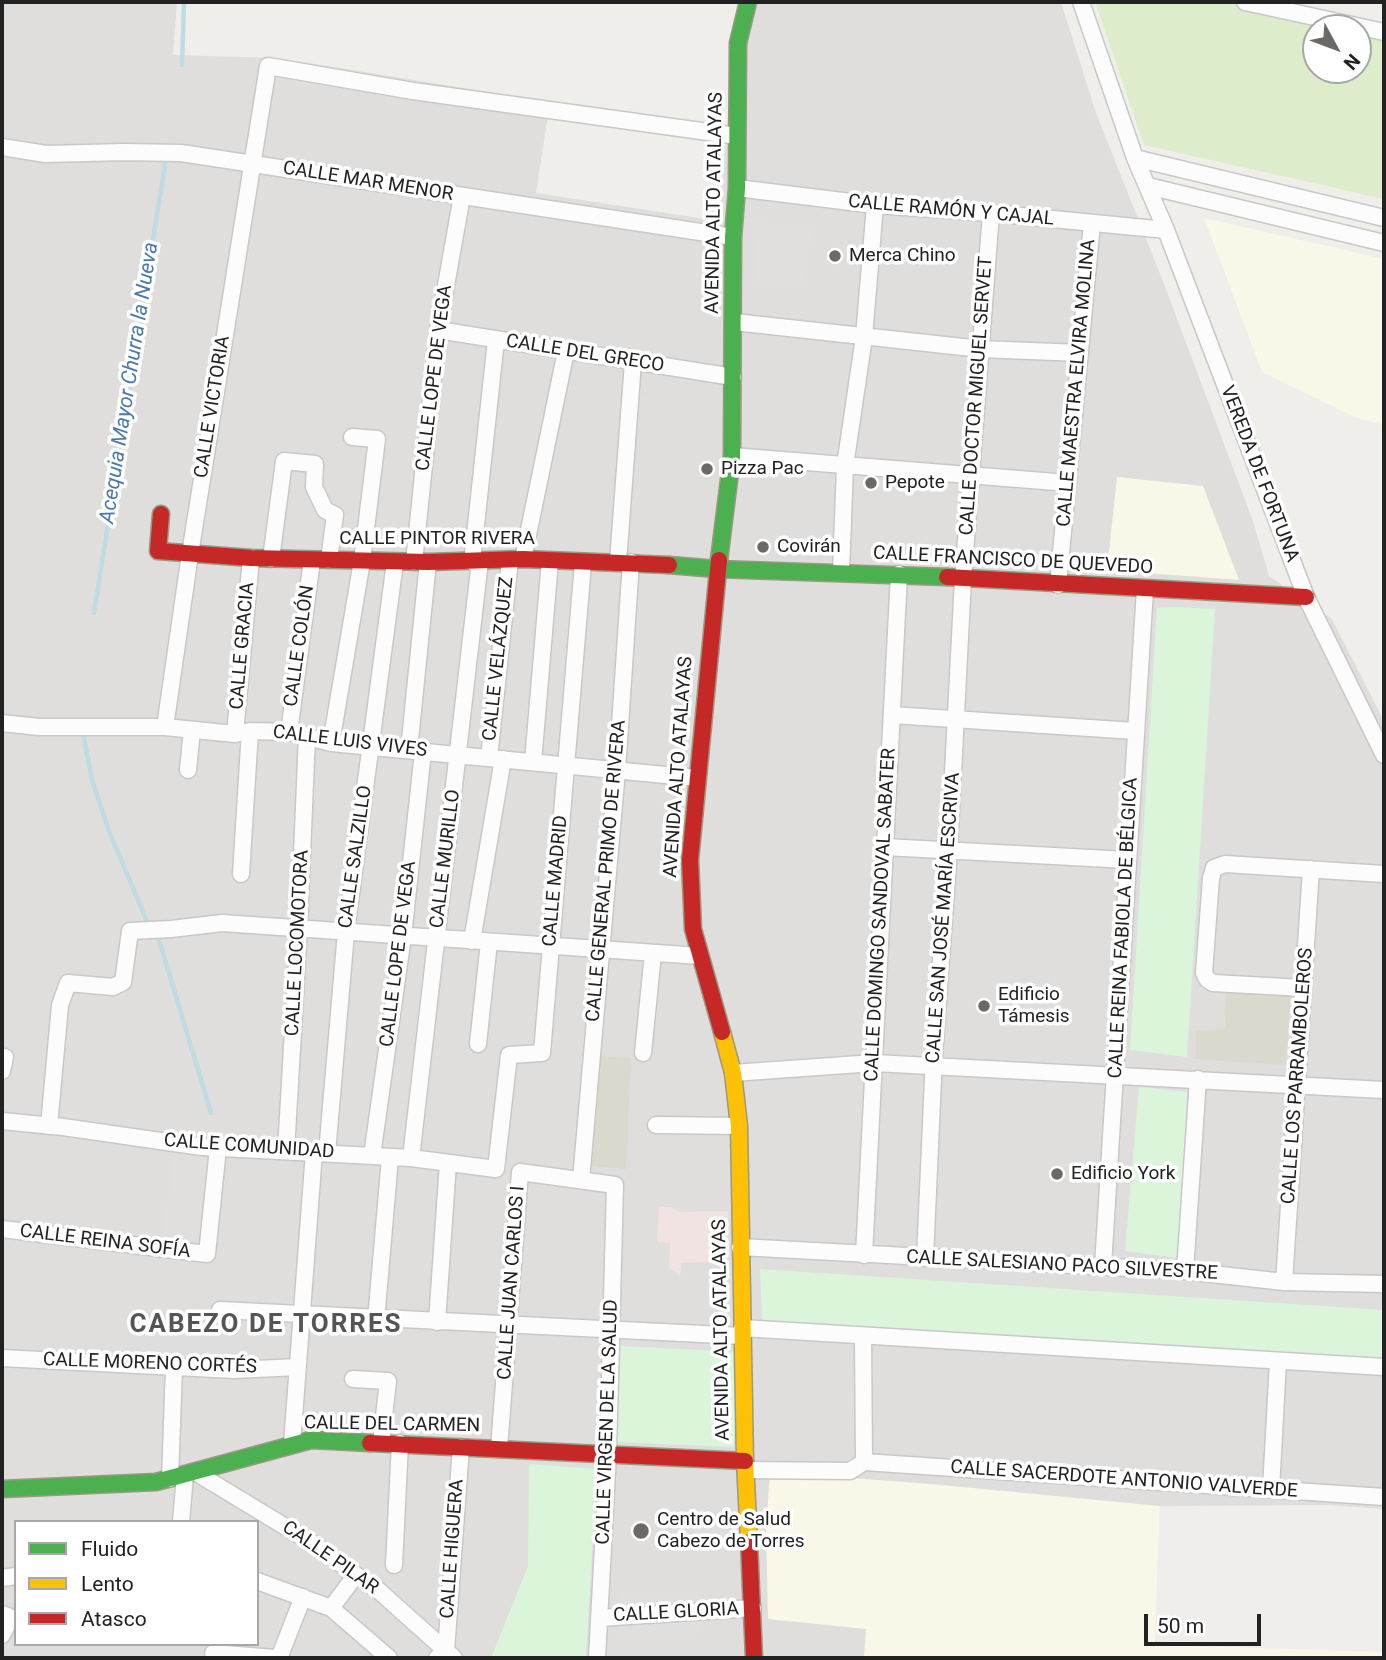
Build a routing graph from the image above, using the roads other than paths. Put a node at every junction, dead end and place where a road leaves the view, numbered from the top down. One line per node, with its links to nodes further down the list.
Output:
1 (748, 2): 5 (street, AVENIDA ALTO ATALAYAS)
2 (1081, 2): 7 (street)
3 (1245, 2): 4 (street)
4 (1384, 32)
5 (737, 136): 8 (street, CALLE VICTORIA); 10 (street, AVENIDA ALTO ATALAYAS)
6 (2, 147): 8 (street, CALLE MAR MENOR)
7 (1135, 158): 9 (street); 14 (street)
8 (252, 164): 11 (street, CALLE MAR MENOR); 34 (street, CALLE VICTORIA)
9 (1149, 186): 16 (street, VEREDA DE FORTUNA); 18 (street)
10 (737, 188): 12 (street, CALLE RAMÓN Y CAJAL); 17 (street, AVENIDA ALTO ATALAYAS)
11 (462, 196): 17 (street, CALLE MAR MENOR); 20 (street, CALLE LOPE DE VEGA)
12 (875, 205): 13 (street, CALLE RAMÓN Y CAJAL); 21 (street)
13 (991, 213): 15 (street, CALLE RAMÓN Y CAJAL); 23 (street, CALLE DOCTOR MIGUEL SERVET)
14 (1384, 218)
15 (1092, 223): 16 (street, CALLE RAMÓN Y CAJAL); 25 (street, CALLE MAESTRA ELVIRA MOLINA)
16 (1166, 230): 52 (street, VEREDA DE FORTUNA)
17 (733, 237): 19 (street, AVENIDA ALTO ATALAYAS)
18 (1384, 243)
19 (734, 322): 21 (street); 27 (street, AVENIDA ALTO ATALAYAS)
20 (438, 330): 22 (street, CALLE DEL GRECO); 43 (street, CALLE LOPE DE VEGA)
21 (864, 337): 23 (street); 30 (street)
22 (496, 340): 24 (street, CALLE DEL GRECO); 40 (street, CALLE MURILLO)
23 (981, 349): 25 (street); 31 (street, CALLE DOCTOR MIGUEL SERVET)
24 (566, 351): 26 (street, CALLE DEL GRECO); 38 (street, CALLE VELÁZQUEZ)
25 (1080, 354): 32 (street, CALLE MAESTRA ELVIRA MOLINA)
26 (633, 362): 27 (street, CALLE DEL GRECO); 44 (street, CALLE GENERAL PRIMO DE RIVERA)
27 (733, 377): 29 (street, AVENIDA ALTO ATALAYAS)
28 (352, 437): 39 (street)
29 (732, 456): 30 (street); 46 (street, AVENIDA ALTO ATALAYAS)
30 (845, 466): 31 (street); 47 (street)
31 (970, 477): 32 (street); 49 (street, CALLE DOCTOR MIGUEL SERVET)
32 (1068, 483): 50 (street, CALLE MAESTRA ELVIRA MOLINA)
33 (161, 514): 34 (street, CALLE PINTOR RIVERA)
34 (190, 554): 35 (street, CALLE PINTOR RIVERA); 56 (street, CALLE VICTORIA)
35 (251, 558): 36 (street, CALLE PINTOR RIVERA); 59 (street, CALLE GRACIA)
36 (271, 559): 37 (street, CALLE PINTOR RIVERA); 37 (street, CALLE COLÓN)
37 (320, 560): 39 (street, CALLE PINTOR RIVERA); 60 (street, CALLE COLÓN)
38 (517, 560): 40 (street, CALLE PINTOR RIVERA); 41 (street, CALLE PINTOR RIVERA); 67 (street, CALLE VELÁZQUEZ)
39 (362, 561): 42 (street, CALLE PINTOR RIVERA); 62 (street)
40 (476, 561): 43 (street, CALLE PINTOR RIVERA); 65 (street, CALLE MURILLO)
41 (550, 561): 45 (street, CALLE PINTOR RIVERA); 68 (street)
42 (395, 562): 43 (street, CALLE PINTOR RIVERA); 63 (street, CALLE SALZILLO)
43 (421, 562): 64 (street, CALLE LOPE DE VEGA)
44 (625, 562): 45 (street, CALLE PINTOR RIVERA); 46 (street, CALLE PINTOR RIVERA); 71 (street, CALLE GENERAL PRIMO DE RIVERA)
45 (583, 563): 69 (street, CALLE MADRID)
46 (717, 569): 47 (street, CALLE FRANCISCO DE QUEVEDO); 72 (street, AVENIDA ALTO ATALAYAS)
47 (841, 572): 48 (street, CALLE FRANCISCO DE QUEVEDO)
48 (899, 574): 49 (street, CALLE FRANCISCO DE QUEVEDO); 53 (street, CALLE DOMINGO SANDOVAL SABATER)
49 (962, 579): 50 (street, CALLE FRANCISCO DE QUEVEDO); 54 (street, CALLE SAN JOSÉ MARÍA ESCRIVA)
50 (1058, 585): 51 (street, CALLE FRANCISCO DE QUEVEDO)
51 (1145, 589): 52 (street, CALLE FRANCISCO DE QUEVEDO); 58 (street, CALLE REINA FABIOLA DE BÉLGICA)
52 (1307, 597): 66 (street, VEREDA DE FORTUNA)
53 (892, 715): 54 (street); 73 (street, CALLE DOMINGO SANDOVAL SABATER)
54 (957, 719): 58 (street); 74 (street, CALLE SAN JOSÉ MARÍA ESCRIVA)
55 (2, 723): 56 (street, CALLE LUIS VIVES)
56 (165, 727): 57 (street, CALLE LUIS VIVES)
57 (192, 730): 59 (street, CALLE LUIS VIVES); 70 (street)
58 (1135, 731): 75 (street, CALLE REINA FABIOLA DE BÉLGICA)
59 (243, 732): 60 (street, CALLE LUIS VIVES); 77 (street, CALLE GRACIA)
60 (289, 732): 61 (street, CALLE LUIS VIVES)
61 (307, 735): 62 (street, CALLE LUIS VIVES); 79 (street, CALLE LOCOMOTORA)
62 (331, 743): 63 (street, CALLE LUIS VIVES)
63 (371, 747): 64 (street, CALLE LUIS VIVES); 80 (street, CALLE SALZILLO)
64 (416, 751): 65 (street, CALLE LUIS VIVES); 81 (street, CALLE LOPE DE VEGA)
65 (458, 755): 67 (street, CALLE LUIS VIVES); 82 (street, CALLE MURILLO)
66 (1384, 755)
67 (496, 759): 68 (street, CALLE LUIS VIVES); 83 (street, CALLE VELÁZQUEZ)
68 (533, 762): 69 (street, CALLE LUIS VIVES)
69 (566, 765): 71 (street, CALLE LUIS VIVES); 85 (street, CALLE MADRID)
70 (188, 770)
71 (617, 770): 72 (street, CALLE LUIS VIVES); 86 (street, CALLE GENERAL PRIMO DE RIVERA)
72 (697, 778): 88 (street, AVENIDA ALTO ATALAYAS)
73 (885, 847): 74 (street); 92 (street, CALLE DOMINGO SANDOVAL SABATER)
74 (949, 850): 75 (street); 93 (street, CALLE SAN JOSÉ MARÍA ESCRIVA)
75 (1128, 860): 95 (street, CALLE REINA FABIOLA DE BÉLGICA)
76 (1311, 869): 78 (street); 89 (street, CALLE LOS PARRAMBOLEROS); 89 (street)
77 (241, 874)
78 (1384, 874)
79 (299, 927): 80 (street); 101 (street); 104 (street, CALLE LOCOMOTORA)
80 (346, 932): 81 (street); 105 (street, CALLE SALZILLO)
81 (402, 936): 82 (street); 106 (street, CALLE LOPE DE VEGA)
82 (437, 938): 83 (street); 108 (street, CALLE MURILLO)
83 (472, 941): 84 (street)
84 (489, 942): 85 (street); 90 (street)
85 (550, 946): 86 (street); 110 (street, CALLE MADRID)
86 (601, 950): 87 (street); 111 (street, CALLE GENERAL PRIMO DE RIVERA)
87 (653, 953): 88 (street); 91 (street)
88 (700, 956): 94 (street, AVENIDA ALTO ATALAYAS)
89 (1304, 988): 97 (street, CALLE LOS PARRAMBOLEROS)
90 (478, 1044)
91 (643, 1054)
92 (874, 1063): 93 (street); 94 (street); 115 (street, CALLE DOMINGO SANDOVAL SABATER)
93 (934, 1064): 95 (street); 116 (street, CALLE SAN JOSÉ MARÍA ESCRIVA)
94 (733, 1073): 102 (street, AVENIDA ALTO ATALAYAS)
95 (1115, 1074): 96 (street); 117 (street, CALLE REINA FABIOLA DE BÉLGICA)
96 (1198, 1079): 97 (street); 118 (street)
97 (1297, 1085): 98 (street); 119 (street, CALLE LOS PARRAMBOLEROS)
98 (1384, 1090)
99 (2, 1121): 101 (street, CALLE COMUNIDAD)
100 (656, 1125): 102 (street)
101 (50, 1126): 103 (street, CALLE COMUNIDAD)
102 (739, 1126): 114 (street, AVENIDA ALTO ATALAYAS)
103 (218, 1148): 104 (street, CALLE COMUNIDAD); 113 (street, CALLE REINA SOFÍA)
104 (286, 1151): 105 (street, CALLE COMUNIDAD)
105 (320, 1152): 106 (street, CALLE COMUNIDAD); 122 (street, CALLE SALZILLO)
106 (372, 1156): 107 (street, CALLE COMUNIDAD)
107 (390, 1158): 108 (street, CALLE COMUNIDAD); 123 (street)
108 (411, 1158): 109 (street, CALLE COMUNIDAD)
109 (448, 1163): 110 (street, CALLE COMUNIDAD); 124 (street)
110 (496, 1169)
111 (582, 1180): 112 (street, CALLE JUAN CARLOS I); 125 (street, CALLE JUAN CARLOS I)
112 (615, 1185): 126 (street, CALLE VIRGEN DE LA SALUD)
113 (2, 1229)
114 (740, 1247): 115 (street, CALLE SALESIANO PACO SILVESTRE); 127 (street, AVENIDA ALTO ATALAYAS)
115 (864, 1255): 116 (street, CALLE SALESIANO PACO SILVESTRE)
116 (925, 1258): 117 (street, CALLE SALESIANO PACO SILVESTRE)
117 (1103, 1266): 118 (street, CALLE SALESIANO PACO SILVESTRE)
118 (1185, 1271): 119 (street, CALLE SALESIANO PACO SILVESTRE)
119 (1284, 1282): 120 (street, CALLE SALESIANO PACO SILVESTRE)
120 (1384, 1284)
121 (220, 1310): 122 (street)
122 (301, 1313): 123 (street); 132 (street, CALLE SALZILLO)
123 (376, 1320): 124 (street)
124 (437, 1322): 125 (street)
125 (509, 1324): 126 (street); 139 (street, CALLE JUAN CARLOS I)
126 (611, 1331): 127 (street); 140 (street, CALLE VIRGEN DE LA SALUD)
127 (742, 1332): 128 (street); 142 (street, AVENIDA ALTO ATALAYAS)
128 (863, 1336): 130 (street); 141 (street)
129 (2, 1358): 131 (street, CALLE MORENO CORTÉS)
130 (1279, 1361): 133 (street); 145 (street)
131 (174, 1367): 132 (street, CALLE MORENO CORTÉS); 143 (street)
132 (298, 1367): 137 (street, CALLE SALZILLO)
133 (1384, 1367)
134 (353, 1379): 135 (street)
135 (381, 1443): 136 (street, CALLE DEL CARMEN); 137 (street, CALLE DEL CARMEN)
136 (400, 1443): 138 (street, CALLE DEL CARMEN); 149 (street)
137 (292, 1444): 143 (street, CALLE DEL CARMEN)
138 (461, 1447): 139 (street, CALLE DEL CARMEN); 159 (street, CALLE HIGUERA)
139 (499, 1449): 140 (street, CALLE DEL CARMEN)
140 (608, 1454): 142 (street, CALLE DEL CARMEN); 156 (street, CALLE VIRGEN DE LA SALUD)
141 (864, 1462): 142 (street, CALLE SACERDOTE ANTONIO VALVERDE); 145 (street, CALLE SACERDOTE ANTONIO VALVERDE)
142 (746, 1466): 154 (street, AVENIDA ALTO ATALAYAS)
143 (183, 1475): 144 (street, CALLE DEL CARMEN); 147 (street, CALLE PILAR); 148 (street)
144 (2, 1489)
145 (1270, 1489): 146 (street, CALLE SACERDOTE ANTONIO VALVERDE)
146 (1384, 1497)
147 (255, 1516): 150 (street, CALLE PILAR)
148 (181, 1520)
149 (394, 1565)
150 (356, 1575): 153 (street); 159 (street, CALLE PILAR)
151 (259, 1582): 152 (street)
152 (303, 1597): 153 (street); 161 (street)
153 (331, 1608): 162 (street)
154 (753, 1608): 156 (street, CALLE GLORIA); 164 (street, AVENIDA ALTO ATALAYAS)
155 (2, 1614): 157 (street)
156 (599, 1618): 163 (street, CALLE VIRGEN DE LA SALUD)
157 (2, 1635)
158 (214, 1652): 160 (street)
159 (446, 1656)
160 (274, 1658)
161 (279, 1658)
162 (389, 1658)
163 (597, 1658)
164 (754, 1658)

